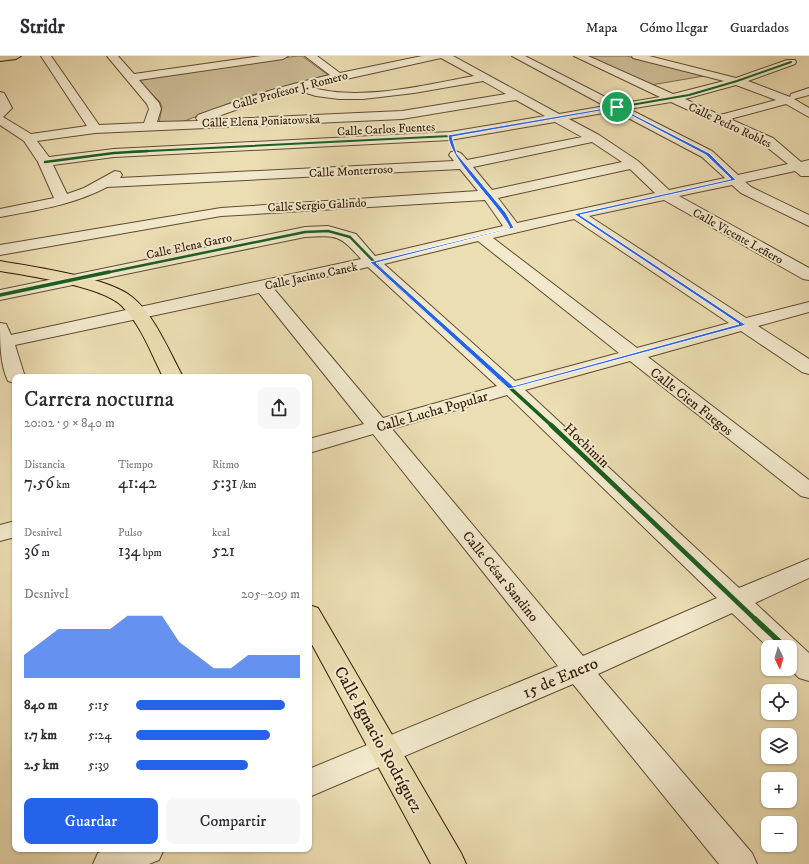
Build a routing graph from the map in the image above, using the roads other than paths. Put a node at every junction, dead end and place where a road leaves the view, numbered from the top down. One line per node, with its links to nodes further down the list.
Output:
1 (16, 56): 13 (main road)
2 (46, 56): 39 (street)
3 (112, 56): 20 (street)
4 (283, 56): 14 (street)
5 (310, 56): 19 (street)
6 (378, 56): 17 (street)
7 (438, 56): 17 (street, Calle Profesor J. Romero)
8 (445, 56): 21 (street, Calle Vicente Leñero)
9 (517, 56): 30 (street)
10 (579, 56): 27 (street, Calle Pedro Robles)
11 (637, 56): 22 (street)
12 (654, 56): 22 (street)
13 (0, 58)
14 (248, 58): 18 (street)
15 (773, 58): 22 (street, Calle Carlos Fuentes)
16 (180, 61): 18 (street)
17 (393, 65): 19 (street, Calle Profesor J. Romero)
18 (190, 70): 20 (street)
19 (338, 76): 23 (street, Calle Profesor J. Romero)
20 (131, 78): 38 (street)
21 (483, 78): 23 (street); 26 (street, Calle Vicente Leñero)
22 (742, 80): 27 (street, Calle Carlos Fuentes); 28 (street)
23 (297, 86): 37 (street, Calle Profesor J. Romero)
24 (809, 91): 28 (street)
25 (0, 95): 33 (street)
26 (517, 96): 31 (street, Calle Elena Poniatowska); 34 (street, Calle Vicente Leñero)
27 (671, 98): 30 (street, Calle Carlos Fuentes); 35 (street, Calle Pedro Robles)
28 (791, 98): 29 (street); 32 (street); 35 (street)
29 (809, 103)
30 (617, 107): 34 (street, Calle Carlos Fuentes); 48 (street)
31 (448, 108): 37 (street, Calle Elena Poniatowska); 40 (street)
32 (809, 113)
33 (0, 114)
34 (557, 118): 40 (street, Calle Carlos Fuentes); 42 (street, Calle Vicente Leñero)
35 (716, 119): 47 (street, Calle Pedro Robles)
36 (0, 120): 41 (street)
37 (187, 124): 38 (street, Calle Elena Poniatowska); 43 (street, Calle Profesor J. Romero)
38 (150, 126): 39 (street, Calle Elena Poniatowska)
39 (95, 129): 41 (street, Calle Elena Poniatowska)
40 (450, 136): 43 (street, Calle Carlos Fuentes); 46 (street)
41 (28, 138): 44 (street)
42 (594, 138): 45 (street, Calle Vicente Leñero); 46 (street, Calle Monterroso)
43 (144, 152): 44 (street, Calle Carlos Fuentes); 49 (street, Calle Profesor J. Romero)
44 (45, 162): 52 (street)
45 (633, 164): 50 (street, Calle Sergio Galindo); 51 (street, Calle Vicente Leñero)
46 (463, 165): 49 (street, Calle Monterroso); 50 (street)
47 (806, 168): 48 (street, Calle Jacinto Canek)
48 (734, 180): 51 (street, Calle Jacinto Canek); 55 (street)
49 (104, 183): 52 (street, Calle Profesor J. Romero)
50 (490, 195): 56 (street); 58 (street, Calle Sergio Galindo)
51 (666, 195): 54 (street, Calle Jacinto Canek); 61 (street, Calle Vicente Leñero)
52 (62, 200): 53 (street, Calle Profesor J. Romero)
53 (0, 213)
54 (576, 214): 56 (street, Calle Jacinto Canek); 67 (street)
55 (809, 222)
56 (512, 228): 57 (street, Calle Jacinto Canek)
57 (481, 236): 59 (street, Calle Jacinto Canek); 69 (street, Calle Cien Fuegos)
58 (0, 250)
59 (372, 262): 62 (street, Calle Elena Garro); 63 (street, Calle Jacinto Canek); 73 (street, Hochimin)
60 (0, 266): 62 (main road)
61 (809, 275)
62 (68, 281): 64 (street, Calle Elena Garro); 66 (main road)
63 (263, 287): 66 (street, Calle Jacinto Canek); 74 (street, Calle César Sandino)
64 (0, 295)
65 (805, 312): 67 (street, Calle Lucha Popular)
66 (137, 313): 68 (street, Calle Jacinto Canek); 72 (main road)
67 (744, 325): 69 (street, Calle Lucha Popular); 70 (street)
68 (1, 337): 71 (street)
69 (633, 355): 73 (street, Calle Lucha Popular); 76 (street, Calle Cien Fuegos)
70 (809, 368)
71 (14, 374)
72 (171, 374)
73 (512, 388): 74 (street, Calle Lucha Popular); 80 (street, Hochimin)
74 (378, 426): 75 (street, Calle Lucha Popular); 84 (street, Calle César Sandino)
75 (312, 445)
76 (809, 491)
77 (12, 530): 78 (street)
78 (0, 533)
79 (809, 568): 80 (street, 15 de Enero)
80 (735, 601): 82 (street, Hochimin); 84 (street, 15 de Enero)
81 (312, 620): 86 (main road, Calle Ignacio Rodríguez)
82 (777, 640)
83 (797, 659): 85 (street)
84 (578, 670): 86 (street, 15 de Enero); 91 (street, Calle César Sandino)
85 (809, 670)
86 (386, 751): 87 (street, 15 de Enero); 90 (main road, Calle Ignacio Rodríguez)
87 (312, 782)
88 (140, 852): 89 (street)
89 (110, 864)
90 (449, 864)
91 (740, 864)

